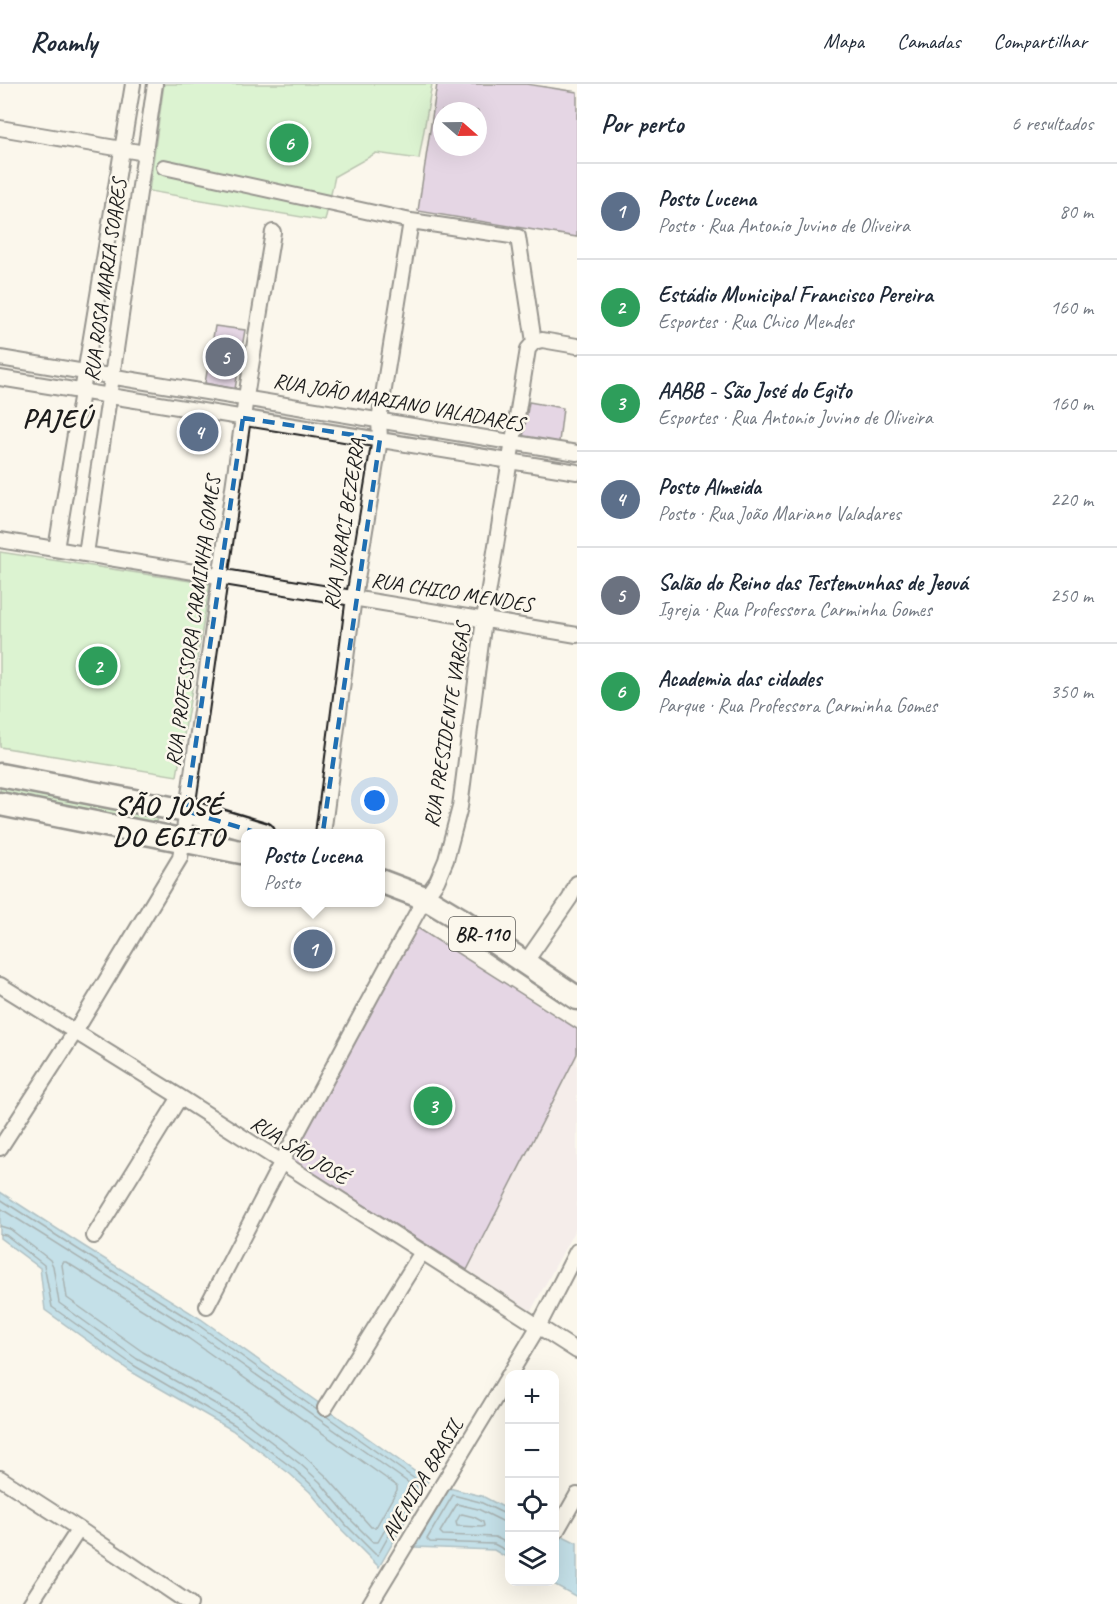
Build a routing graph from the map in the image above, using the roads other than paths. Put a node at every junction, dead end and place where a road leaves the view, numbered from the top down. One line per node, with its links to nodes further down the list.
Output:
1 (133, 84): 4 (street, RUA ROSA MARIA SOARES)
2 (155, 84): 5 (street, RUA ROSA MARIA SOARES)
3 (0, 128): 4 (street)
4 (122, 149): 5 (street); 9 (street, RUA ROSA MARIA SOARES)
5 (145, 153): 10 (street, RUA ROSA MARIA SOARES)
6 (164, 167): 7 (street)
7 (411, 221): 11 (street); 21 (street, RUA JURACI BEZERRA)
8 (273, 232): 19 (street, RUA PROFESSORA CARMINHA GOMES)
9 (94, 317): 10 (street); 14 (street, RUA ROSA MARIA SOARES)
10 (121, 322): 15 (street, RUA ROSA MARIA SOARES)
11 (534, 342): 12 (street); 23 (street, RUA PRESIDENTE VARGAS)
12 (577, 346)
13 (0, 358): 14 (street, RUA JOÃO MARIANO VALADARES)
14 (85, 373): 15 (street, RUA JOÃO MARIANO VALADARES); 17 (street, RUA ROSA MARIA SOARES)
15 (112, 377): 18 (street, RUA ROSA MARIA SOARES); 19 (street, RUA JOÃO MARIANO VALADARES)
16 (0, 378): 17 (street, RUA JOÃO MARIANO VALADARES)
17 (82, 392): 18 (street, RUA JOÃO MARIANO VALADARES); 28 (street, RUA ROSA MARIA SOARES)
18 (110, 396): 20 (street, RUA JOÃO MARIANO VALADARES); 29 (street, RUA ROSA MARIA SOARES)
19 (246, 397): 20 (street, RUA PROFESSORA CARMINHA GOMES); 21 (street, RUA JOÃO MARIANO VALADARES)
20 (243, 418): 22 (street, RUA JOÃO MARIANO VALADARES); 30 (street, RUA PROFESSORA CARMINHA GOMES)
21 (380, 420): 22 (street, RUA JURACI BEZERRA); 23 (street, RUA JOÃO MARIANO VALADARES)
22 (380, 439): 25 (street, RUA JOÃO MARIANO VALADARES); 31 (street, RUA JURACI BEZERRA)
23 (512, 442): 24 (street, RUA JOÃO MARIANO VALADARES); 25 (street, RUA PRESIDENTE VARGAS)
24 (577, 453)
25 (509, 461): 26 (street, RUA JOÃO MARIANO VALADARES); 32 (street, RUA PRESIDENTE VARGAS)
26 (577, 472)
27 (0, 540): 28 (street, RUA CHICO MENDES)
28 (56, 549): 29 (street, RUA CHICO MENDES)
29 (86, 554): 30 (street, RUA CHICO MENDES)
30 (220, 576): 31 (street, RUA CHICO MENDES); 36 (street, RUA PROFESSORA CARMINHA GOMES)
31 (354, 597): 32 (street, RUA CHICO MENDES); 38 (street, RUA JURACI BEZERRA)
32 (484, 619): 33 (street, RUA CHICO MENDES); 43 (street, RUA PRESIDENTE VARGAS)
33 (577, 634)
34 (0, 775): 36 (main road)
35 (0, 804): 39 (main road)
36 (186, 811): 37 (main road); 39 (street, RUA PROFESSORA CARMINHA GOMES)
37 (246, 829)
38 (324, 829)
39 (183, 840): 40 (main road); 47 (street, RUA PROFESSORA CARMINHA GOMES)
40 (241, 852)
41 (385, 883): 43 (main road, BR-110)
42 (577, 883): 44 (street)
43 (425, 898): 44 (main road, BR-110); 50 (street, RUA PRESIDENTE VARGAS)
44 (525, 963): 46 (main road, BR-110)
45 (0, 985): 47 (street, RUA SÃO JOSÉ)
46 (577, 998)
47 (75, 1032): 48 (street, RUA SÃO JOSÉ); 49 (street, RUA PROFESSORA CARMINHA GOMES)
48 (180, 1097): 50 (street, RUA SÃO JOSÉ); 51 (street)
49 (0, 1148)
50 (281, 1163): 53 (street, RUA SÃO JOSÉ); 54 (street, RUA PRESIDENTE VARGAS)
51 (94, 1236)
52 (577, 1251): 55 (street, AVENIDA BRASIL)
53 (423, 1252): 55 (street, RUA SÃO JOSÉ); 59 (street)
54 (207, 1306)
55 (538, 1327): 56 (street, RUA SÃO JOSÉ); 57 (street, AVENIDA BRASIL)
56 (577, 1351)
57 (513, 1370)
58 (505, 1383): 66 (street, AVENIDA BRASIL)
59 (325, 1408)
60 (0, 1478): 63 (street)
61 (577, 1496): 62 (street)
62 (559, 1527)
63 (79, 1529): 64 (street); 65 (street)
64 (30, 1604)
65 (190, 1604)
66 (370, 1604)

